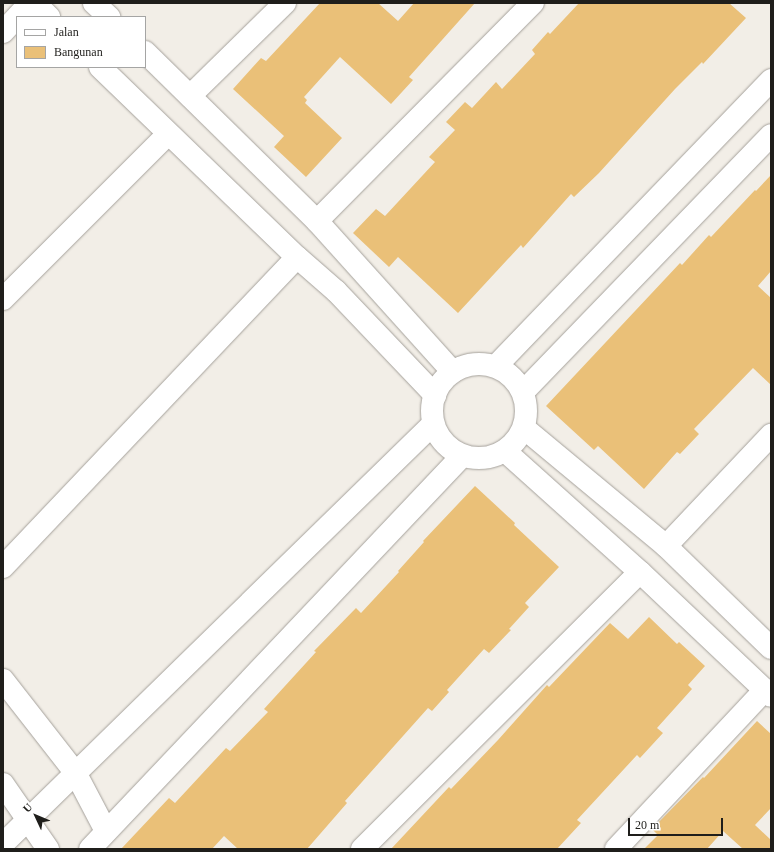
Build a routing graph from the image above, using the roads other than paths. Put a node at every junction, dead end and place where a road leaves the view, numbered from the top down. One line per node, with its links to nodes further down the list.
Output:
1 (30, 3): 6 (street)
2 (35, 3): 7 (street)
3 (94, 3): 8 (street)
4 (285, 3): 14 (street)
5 (533, 3): 17 (street)
6 (18, 16)
7 (48, 16)
8 (108, 16)
9 (16, 18): 10 (street)
10 (3, 32)
11 (146, 53): 14 (street)
12 (101, 68): 15 (street)
13 (771, 80): 20 (street)
14 (190, 96): 17 (street)
15 (168, 134): 18 (street); 19 (street)
16 (771, 135): 22 (street)
17 (318, 221): 21 (street)
18 (297, 257): 23 (street); 30 (street)
19 (3, 299)
20 (496, 366): 21 (street); 22 (street)
21 (453, 372): 23 (street)
22 (523, 392): 25 (street)
23 (435, 395): 24 (street)
24 (433, 424): 28 (street); 35 (street)
25 (524, 428): 27 (street); 29 (street)
26 (771, 435): 29 (street)
27 (505, 451): 28 (street); 31 (street)
28 (462, 456): 38 (street)
29 (666, 546): 32 (street)
30 (3, 567)
31 (640, 572): 34 (street); 42 (street)
32 (771, 648)
33 (3, 680): 35 (street)
34 (768, 693): 43 (street)
35 (75, 772): 37 (street); 38 (street)
36 (3, 784): 37 (street)
37 (29, 819): 39 (street); 40 (street)
38 (106, 832): 41 (street)
39 (3, 844)
40 (48, 849)
41 (90, 849)
42 (362, 849)
43 (616, 849)

